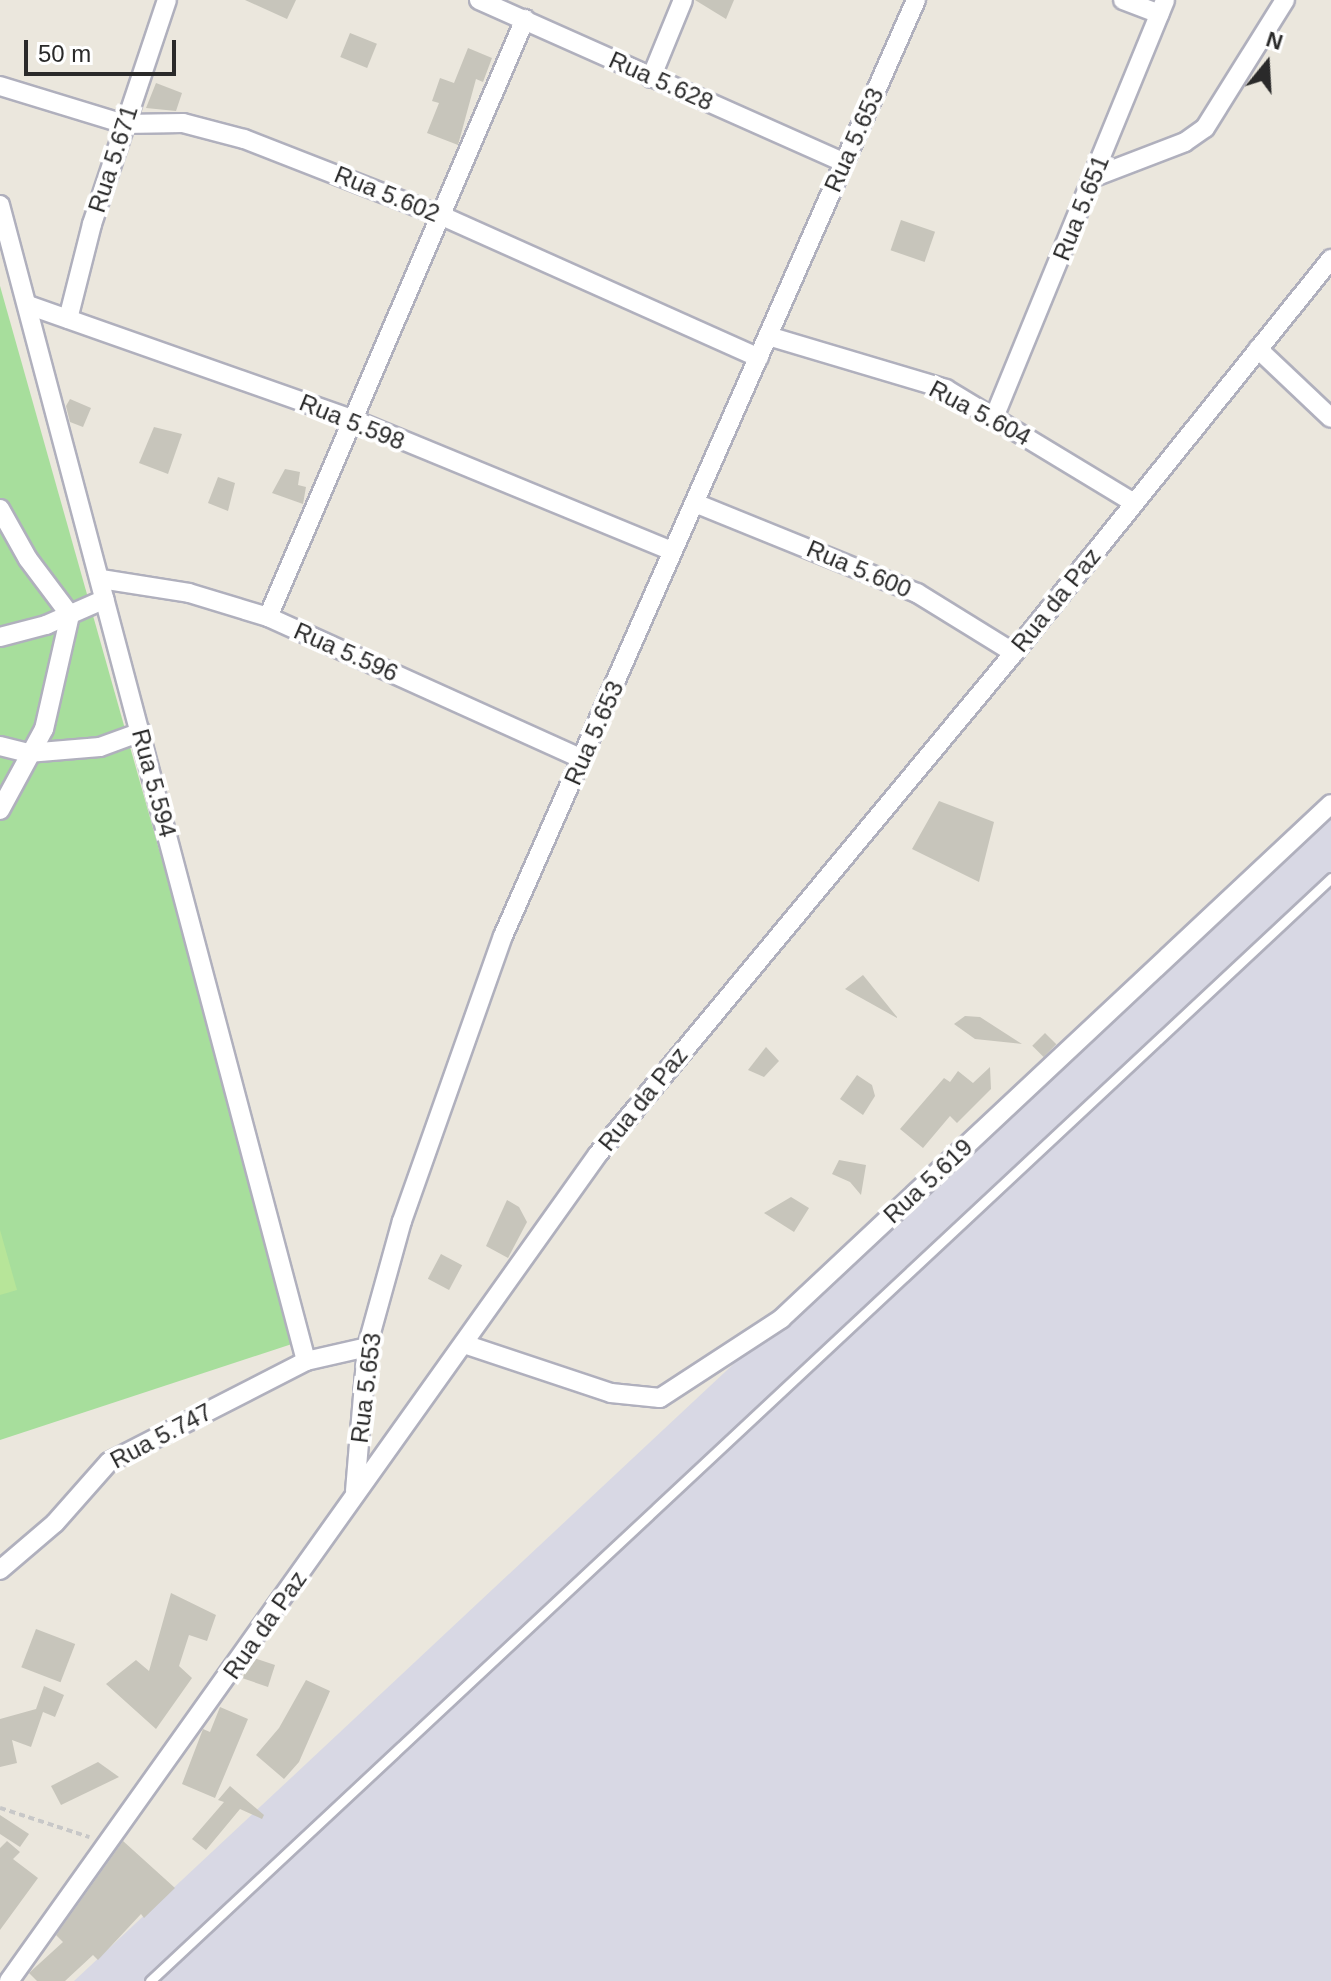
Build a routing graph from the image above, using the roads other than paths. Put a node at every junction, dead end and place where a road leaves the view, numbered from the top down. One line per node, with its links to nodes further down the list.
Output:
1 (167, 0): 11 (street, Rua 5.671)
2 (479, 0): 8 (street, Rua 5.628)
3 (683, 0): 9 (street)
4 (916, 0): 12 (street, Rua 5.653)
5 (1123, 0): 7 (street)
6 (1285, 0): 13 (street)
7 (1162, 7): 13 (street, Rua 5.651)
8 (525, 19): 9 (street, Rua 5.628); 15 (street)
9 (651, 78): 12 (street, Rua 5.628)
10 (0, 86): 11 (street, Rua 5.602)
11 (124, 124): 15 (street, Rua 5.602); 18 (street, Rua 5.671)
12 (843, 162): 19 (street, Rua 5.653)
13 (1094, 177): 22 (street, Rua 5.651)
14 (0, 205): 17 (street, Rua 5.594)
15 (442, 216): 21 (street, Rua 5.602); 24 (street)
16 (1331, 259): 20 (street, Rua da Paz)
17 (28, 305): 18 (street, Rua 5.598); 29 (street, Rua 5.594)
18 (68, 319): 24 (street, Rua 5.598)
19 (768, 336): 21 (street, Rua 5.653); 22 (street, Rua 5.604)
20 (1258, 349): 23 (street); 26 (street, Rua da Paz)
21 (759, 358): 25 (street, Rua 5.653)
22 (995, 415): 26 (street, Rua 5.604)
23 (1331, 418)
24 (354, 420): 28 (street, Rua 5.598); 32 (street)
25 (695, 503): 28 (street, Rua 5.653); 34 (street, Rua 5.600)
26 (1134, 503): 34 (street, Rua da Paz)
27 (0, 509): 31 (street)
28 (672, 551): 38 (street, Rua 5.653)
29 (101, 579): 30 (street, Rua 5.594); 32 (street, Rua 5.596)
30 (105, 599): 31 (street); 35 (street, Rua 5.594)
31 (70, 615): 33 (street); 37 (street)
32 (268, 617): 38 (street, Rua 5.596)
33 (0, 637)
34 (1014, 653): 42 (street, Rua da Paz)
35 (141, 732): 37 (street); 44 (street, Rua 5.594)
36 (0, 746): 37 (street)
37 (28, 753): 40 (street)
38 (582, 759): 43 (street, Rua 5.653)
39 (1331, 804): 42 (street, Rua 5.619)
40 (0, 810)
41 (1331, 878): 48 (lane)
42 (464, 1344): 45 (street, Rua da Paz)
43 (367, 1347): 44 (street, Rua 5.747); 45 (street, Rua 5.653)
44 (306, 1361): 46 (street, Rua 5.747)
45 (355, 1493): 47 (street, Rua da Paz)
46 (0, 1570)
47 (9, 1981)
48 (150, 1981)

